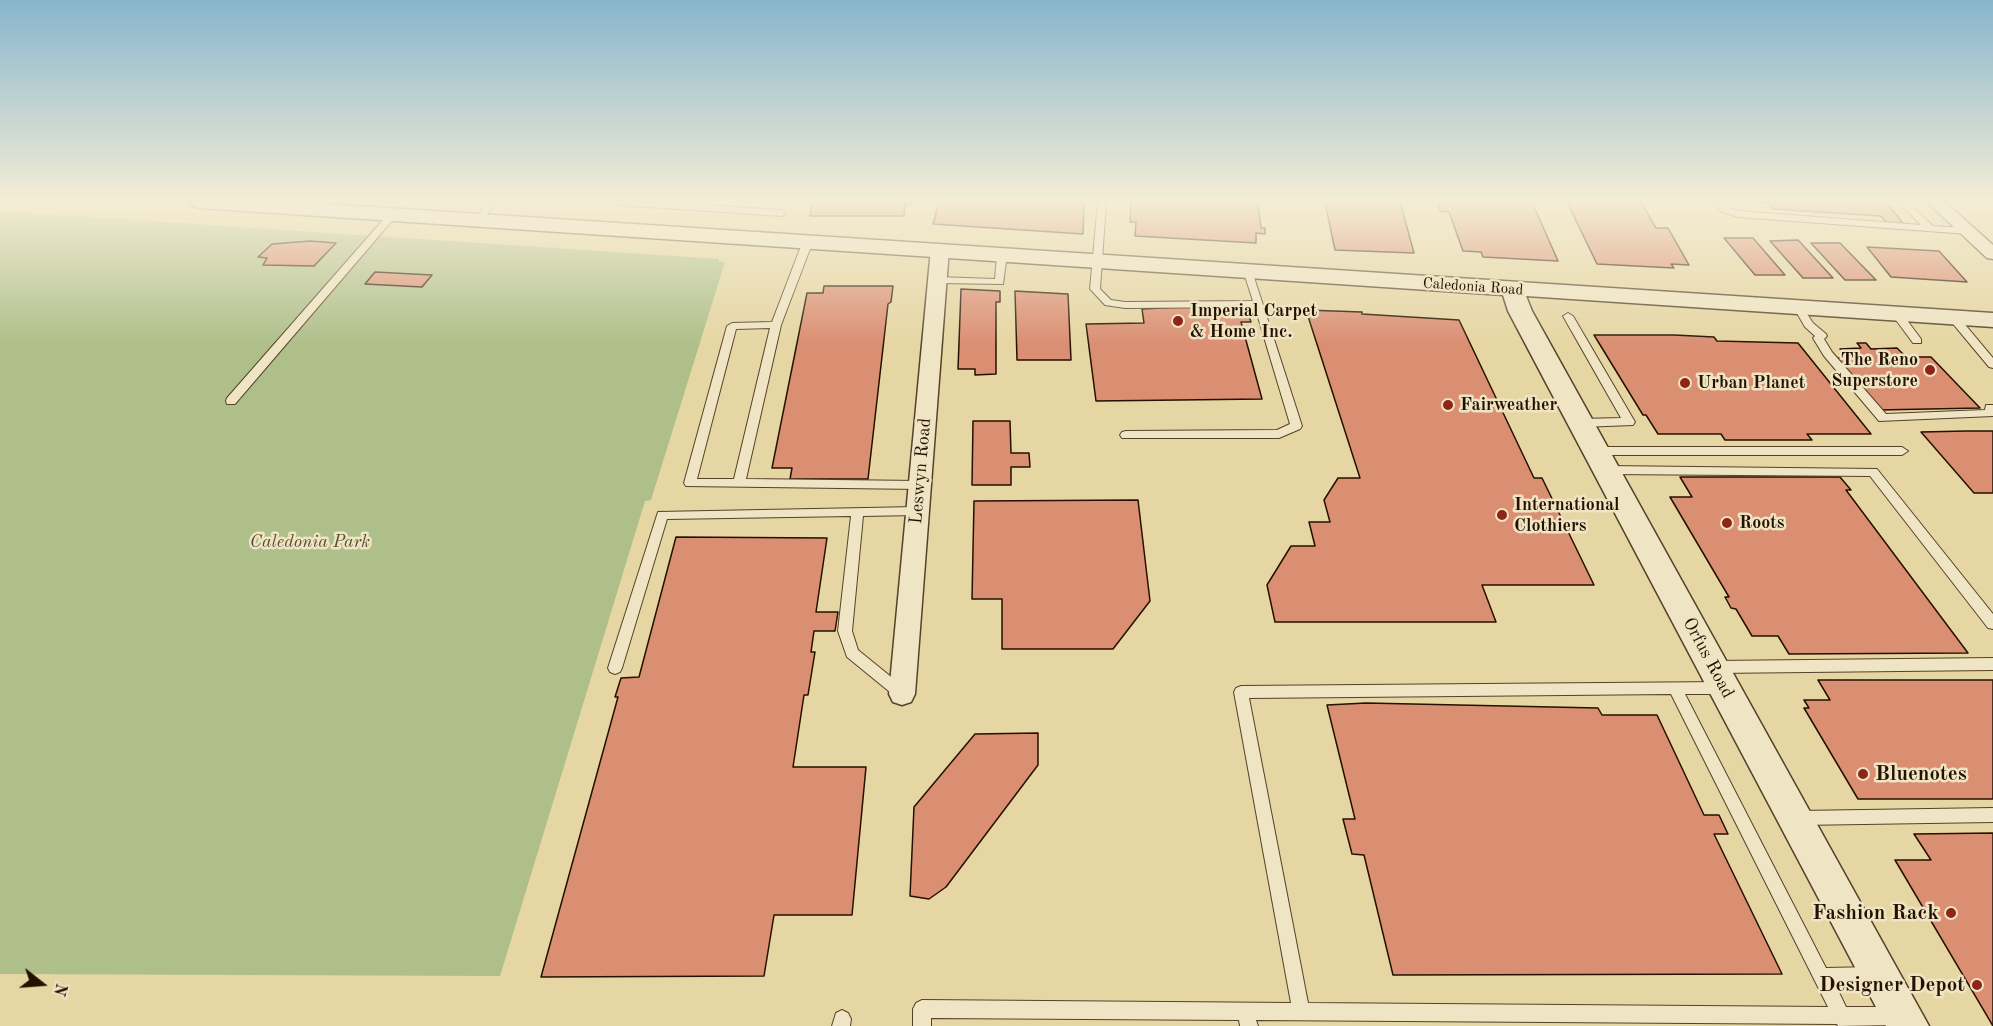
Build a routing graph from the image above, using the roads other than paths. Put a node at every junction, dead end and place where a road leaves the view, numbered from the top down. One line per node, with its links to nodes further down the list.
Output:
1 (940, 249): 9 (street, Leswyn Road)
2 (362, 250): 22 (lane)
3 (805, 250): 17 (lane)
4 (951, 250): 6 (street, Caledonia Road)
5 (1097, 250): 7 (lane)
6 (1002, 254): 7 (street, Caledonia Road); 9 (lane)
7 (1096, 261): 8 (street, Caledonia Road); 11 (lane)
8 (1250, 273): 10 (street, Caledonia Road); 11 (lane)
9 (937, 280): 29 (street, Leswyn Road)
10 (1512, 289): 12 (street, Caledonia Road); 24 (street, Orfus Road)
11 (1259, 304): 25 (lane)
12 (1799, 308): 13 (street, Caledonia Road); 23 (lane)
13 (1897, 314): 15 (street, Caledonia Road); 18 (lane)
14 (1568, 316): 24 (lane)
15 (1953, 317): 16 (street, Caledonia Road); 19 (lane)
16 (1993, 320)
17 (776, 325): 28 (lane); 28 (lane)
18 (1917, 341)
19 (1993, 365)
20 (1993, 370): 21 (lane)
21 (1993, 377)
22 (231, 401)
23 (1990, 408)
24 (1581, 423): 27 (street, Orfus Road)
25 (1126, 435)
26 (1902, 451): 27 (lane)
27 (1601, 461): 32 (lane); 35 (street, Orfus Road)
28 (739, 483): 29 (lane)
29 (920, 485): 30 (street, Leswyn Road)
30 (917, 511): 31 (lane); 37 (street, Leswyn Road)
31 (857, 512): 34 (lane); 37 (lane)
32 (1993, 624)
33 (1993, 664): 35 (lane)
34 (615, 668)
35 (1719, 678): 36 (lane); 39 (street, Orfus Road)
36 (1675, 688): 41 (lane); 42 (lane)
37 (902, 694)
38 (1993, 815): 39 (lane)
39 (1795, 818): 40 (street, Orfus Road)
40 (1880, 975): 41 (lane); 45 (street, Orfus Road)
41 (1821, 976): 44 (lane)
42 (1301, 1011): 43 (lane); 44 (lane)
43 (1247, 1018): 46 (lane)
44 (1844, 1021): 45 (lane)
45 (1905, 1021)
46 (922, 1026)

